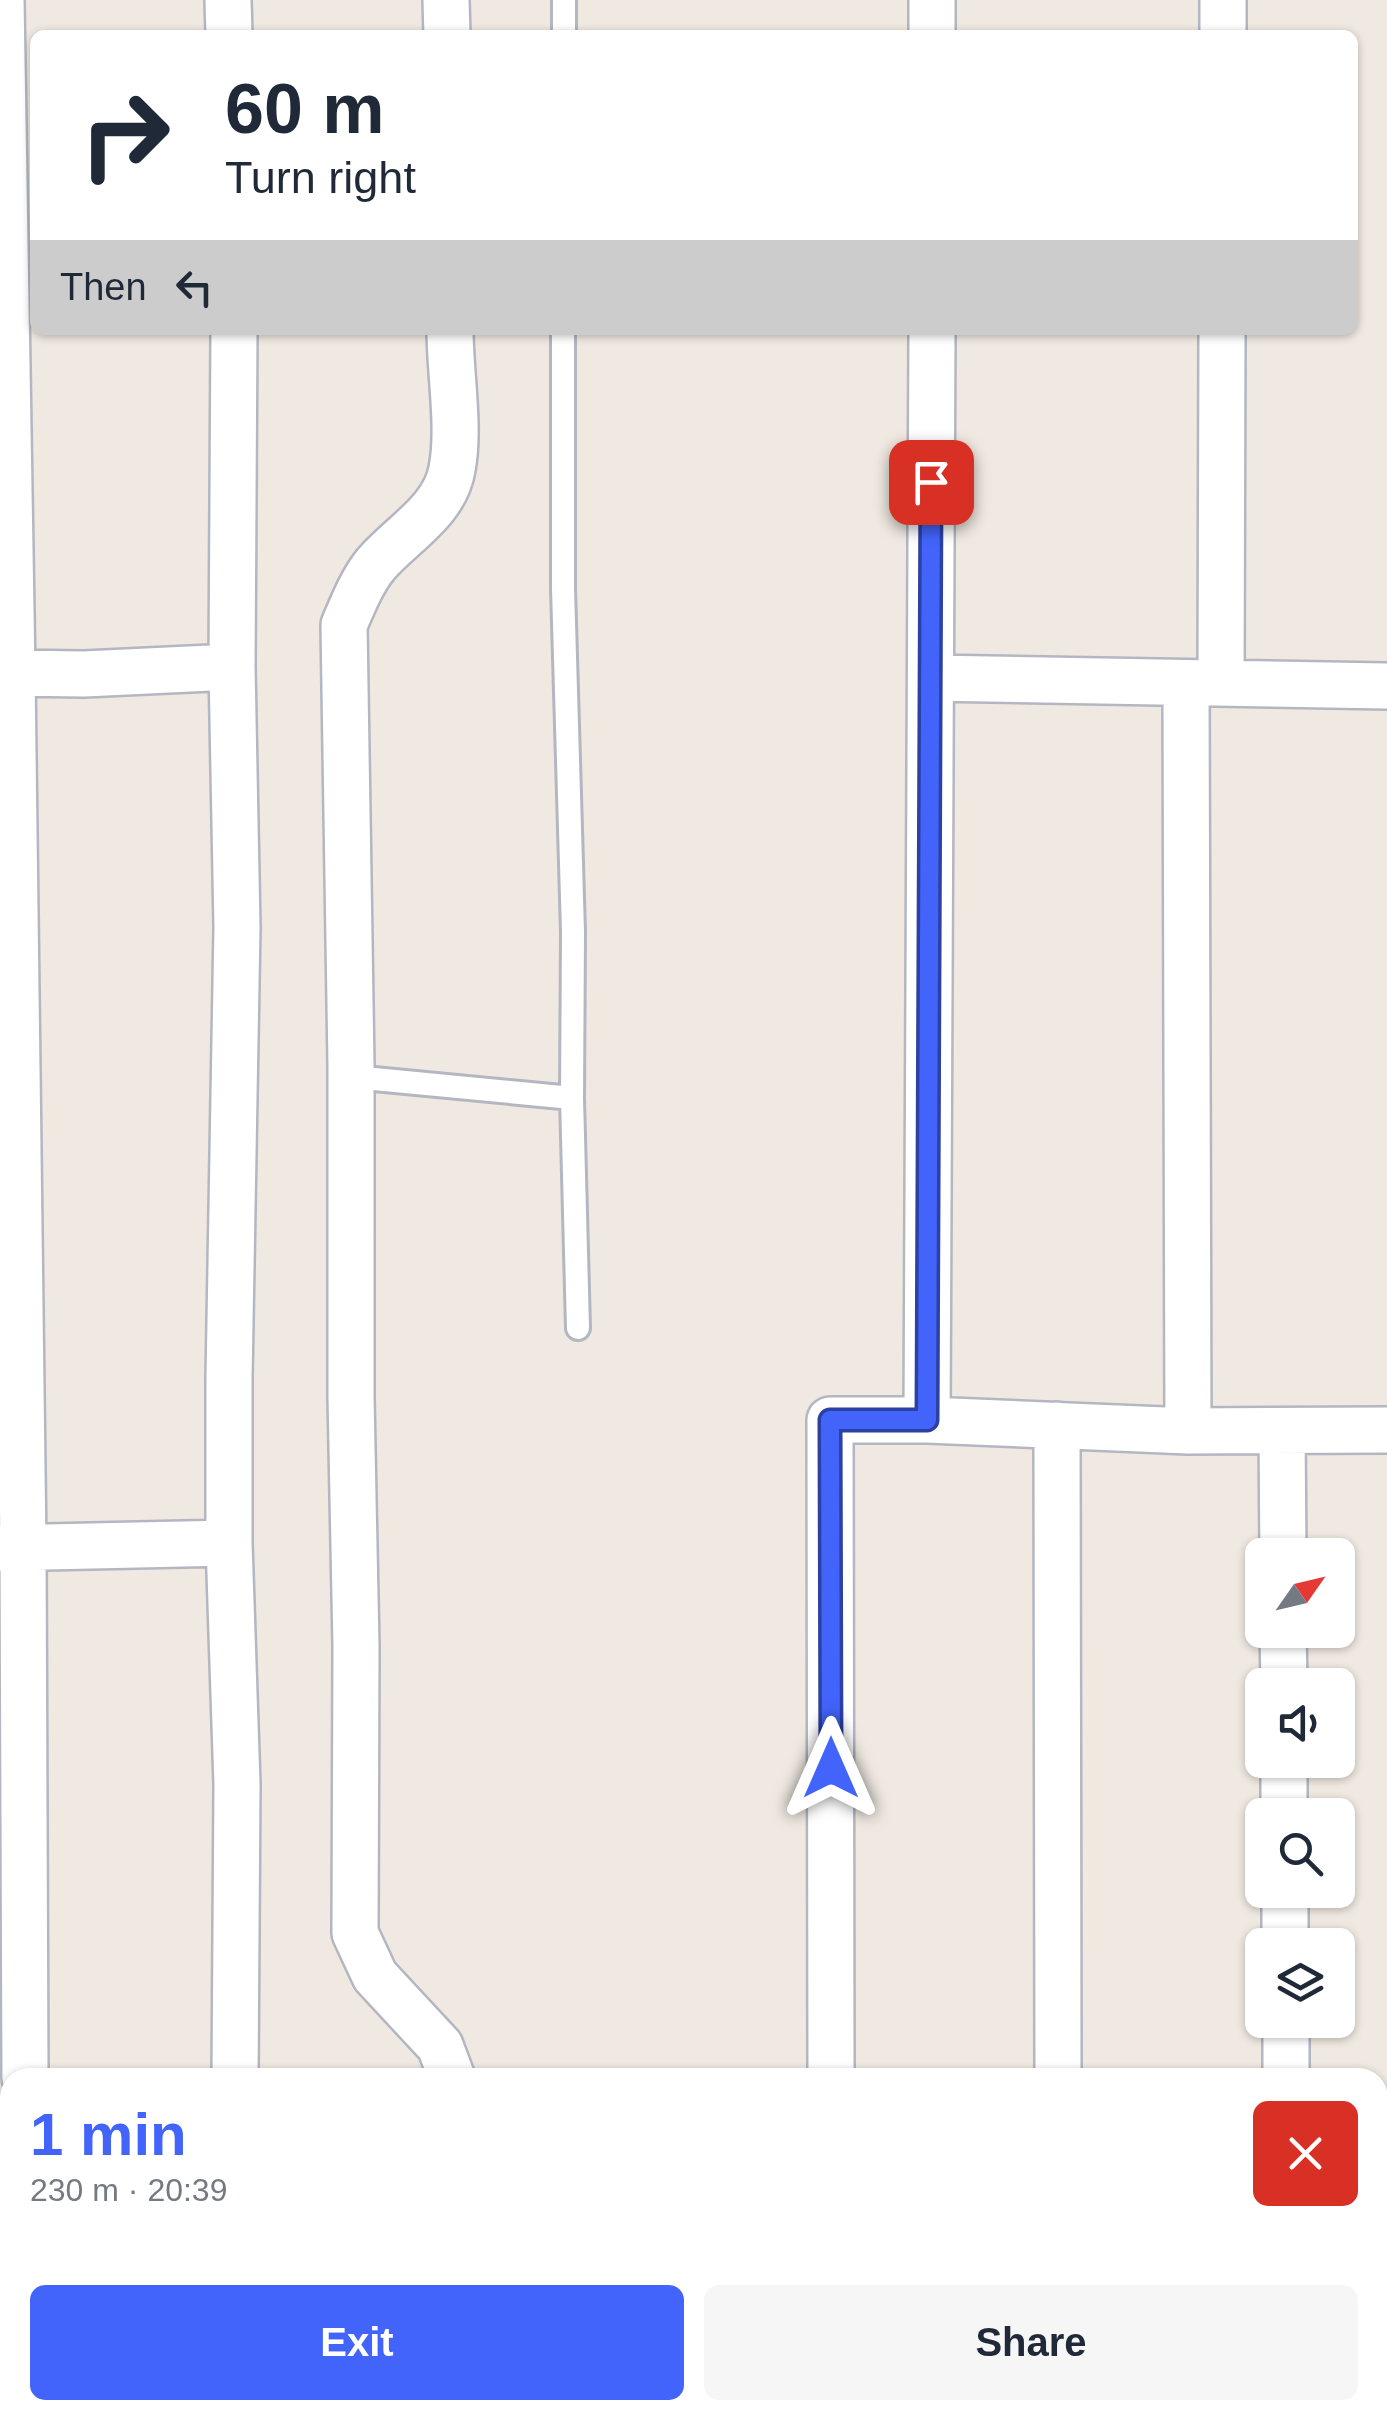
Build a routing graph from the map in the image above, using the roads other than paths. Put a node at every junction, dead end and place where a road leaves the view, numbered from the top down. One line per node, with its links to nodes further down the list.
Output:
1 (1, 0): 18 (street)
2 (228, 0): 7 (street)
3 (446, 0): 8 (street)
4 (564, 0): 9 (lane)
5 (932, 0): 10 (street)
6 (1224, 0): 11 (street)
7 (229, 30)
8 (447, 30)
9 (564, 30)
10 (932, 30)
11 (1223, 30)
12 (234, 335): 17 (street)
13 (450, 335): 36 (street)
14 (564, 335): 23 (lane)
15 (932, 335): 19 (street)
16 (1222, 335): 20 (street)
17 (232, 667): 18 (street); 31 (street)
18 (6, 674): 32 (street)
19 (931, 678): 20 (street); 25 (street)
20 (1204, 683): 21 (street); 28 (street)
21 (1387, 686)
22 (374, 1079): 23 (lane)
23 (572, 1098): 24 (lane)
24 (578, 1328)
25 (927, 1420): 26 (street); 37 (street)
26 (1057, 1425): 28 (street); 38 (street)
27 (1387, 1430): 29 (street)
28 (1188, 1431): 29 (street)
29 (1282, 1431): 30 (street)
30 (1283, 1538)
31 (229, 1542): 32 (street); 35 (street)
32 (12, 1548): 34 (street)
33 (1286, 2038): 39 (street)
34 (24, 2068)
35 (235, 2068)
36 (448, 2068)
37 (831, 2068)
38 (1058, 2068)
39 (1286, 2068)

